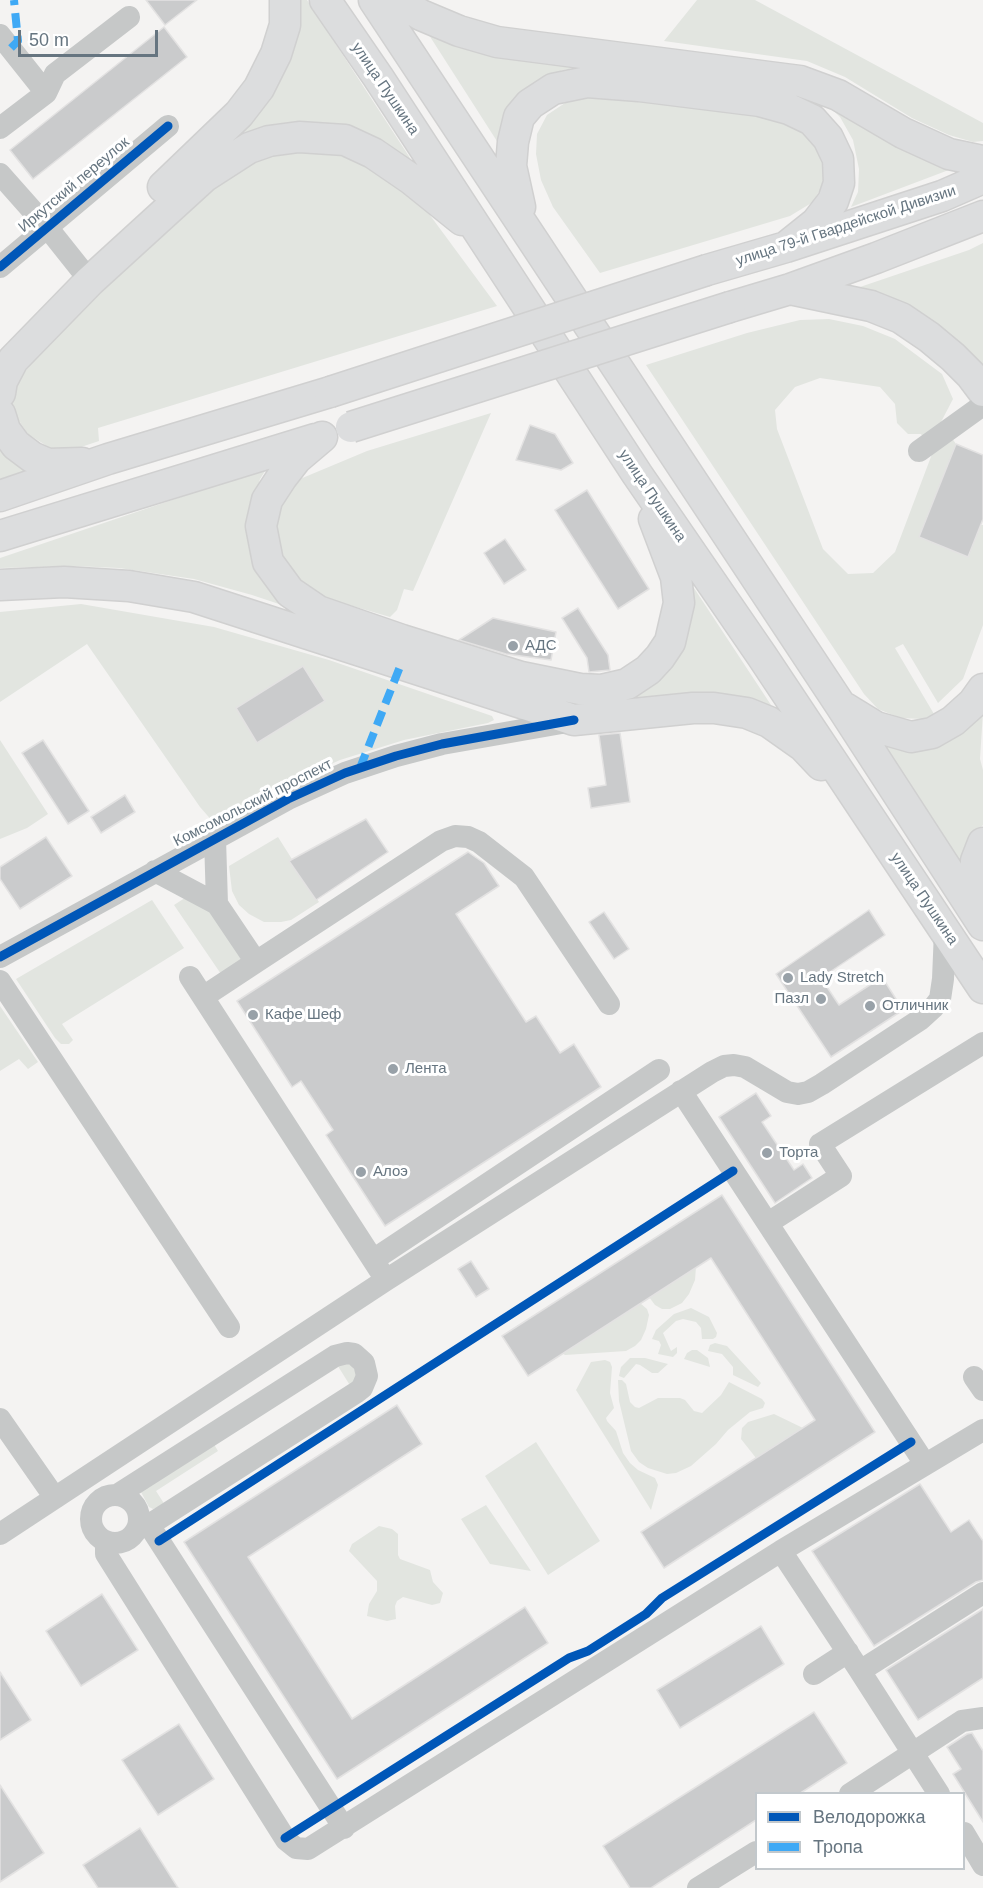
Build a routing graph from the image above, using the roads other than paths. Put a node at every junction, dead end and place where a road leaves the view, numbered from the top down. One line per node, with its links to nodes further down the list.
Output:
1 (285, 0): 19 (main road)
2 (325, 0): 16 (main road, улица Пушкина)
3 (374, 0): 14 (main road)
4 (396, 0): 10 (main road)
5 (129, 17): 7 (street)
6 (0, 35): 7 (street)
7 (46, 93): 9 (street)
8 (168, 126): 15 (street, Иркутский переулок)
9 (0, 128)
10 (983, 161)
11 (0, 174): 15 (street)
12 (983, 178): 17 (main road, улица 79-й Гвардейской Дивизии)
13 (983, 216): 20 (main road)
14 (524, 225): 17 (main road); 34 (main road)
15 (47, 227): 18 (street, Иркутский переулок); 19 (street)
16 (482, 236): 19 (main road); 29 (main road, улица Пушкина)
17 (786, 247): 28 (main road, улица 79-й Гвардейской Дивизии, bridge)
18 (0, 267)
19 (85, 275): 21 (main road); 23 (main road)
20 (790, 289): 22 (main road); 26 (main road, bridge)
21 (0, 343)
22 (983, 391)
23 (0, 393)
24 (983, 405): 27 (street)
25 (0, 414): 28 (main road)
26 (322, 437): 29 (main road); 31 (main road)
27 (919, 450)
28 (108, 459): 30 (main road)
29 (637, 474): 36 (main road, улица Пушкина)
30 (0, 496)
31 (0, 536)
32 (0, 585): 35 (main road)
33 (983, 689): 34 (main road)
34 (841, 706): 42 (main road)
35 (574, 720): 36 (main road); 37 (street, Комсомольский проспект)
36 (867, 813): 43 (main road, улица Пушкина)
37 (215, 838): 39 (street, Комсомольский проспект); 40 (street)
38 (983, 843): 41 (main road)
39 (155, 871): 40 (street); 44 (street, Комсомольский проспект)
40 (217, 904): 45 (street)
41 (983, 906)
42 (983, 925)
43 (945, 931): 48 (main road, улица Пушкина); 53 (street)
44 (0, 957)
45 (256, 962): 49 (street); 50 (street)
46 (190, 977): 49 (street)
47 (0, 981): 57 (street)
48 (983, 988)
49 (203, 997): 55 (street)
50 (609, 1004)
51 (983, 1043): 54 (street)
52 (658, 1070): 55 (street)
53 (681, 1090): 54 (street); 56 (street)
54 (768, 1223): 60 (street)
55 (373, 1260): 56 (street)
56 (386, 1280): 61 (street)
57 (229, 1327)
58 (0, 1419): 61 (street)
59 (983, 1430): 60 (street)
60 (925, 1464): 67 (street)
61 (60, 1495): 63 (street); 65 (street)
62 (117, 1495): 63 (street); 64 (street); 64 (street)
63 (91, 1514): 66 (street)
64 (144, 1524): 66 (street); 76 (street)
65 (0, 1534)
66 (106, 1543): 76 (street)
67 (781, 1551): 69 (street); 76 (street)
68 (983, 1593): 70 (street)
69 (848, 1652): 70 (street); 71 (street)
70 (860, 1671): 73 (street)
71 (814, 1674)
72 (983, 1718): 73 (street)
73 (914, 1754): 74 (street); 75 (street)
74 (853, 1792)
75 (938, 1792)
76 (344, 1828)
77 (965, 1836): 79 (street)
78 (755, 1853): 80 (street)
79 (983, 1865)
80 (698, 1888)

